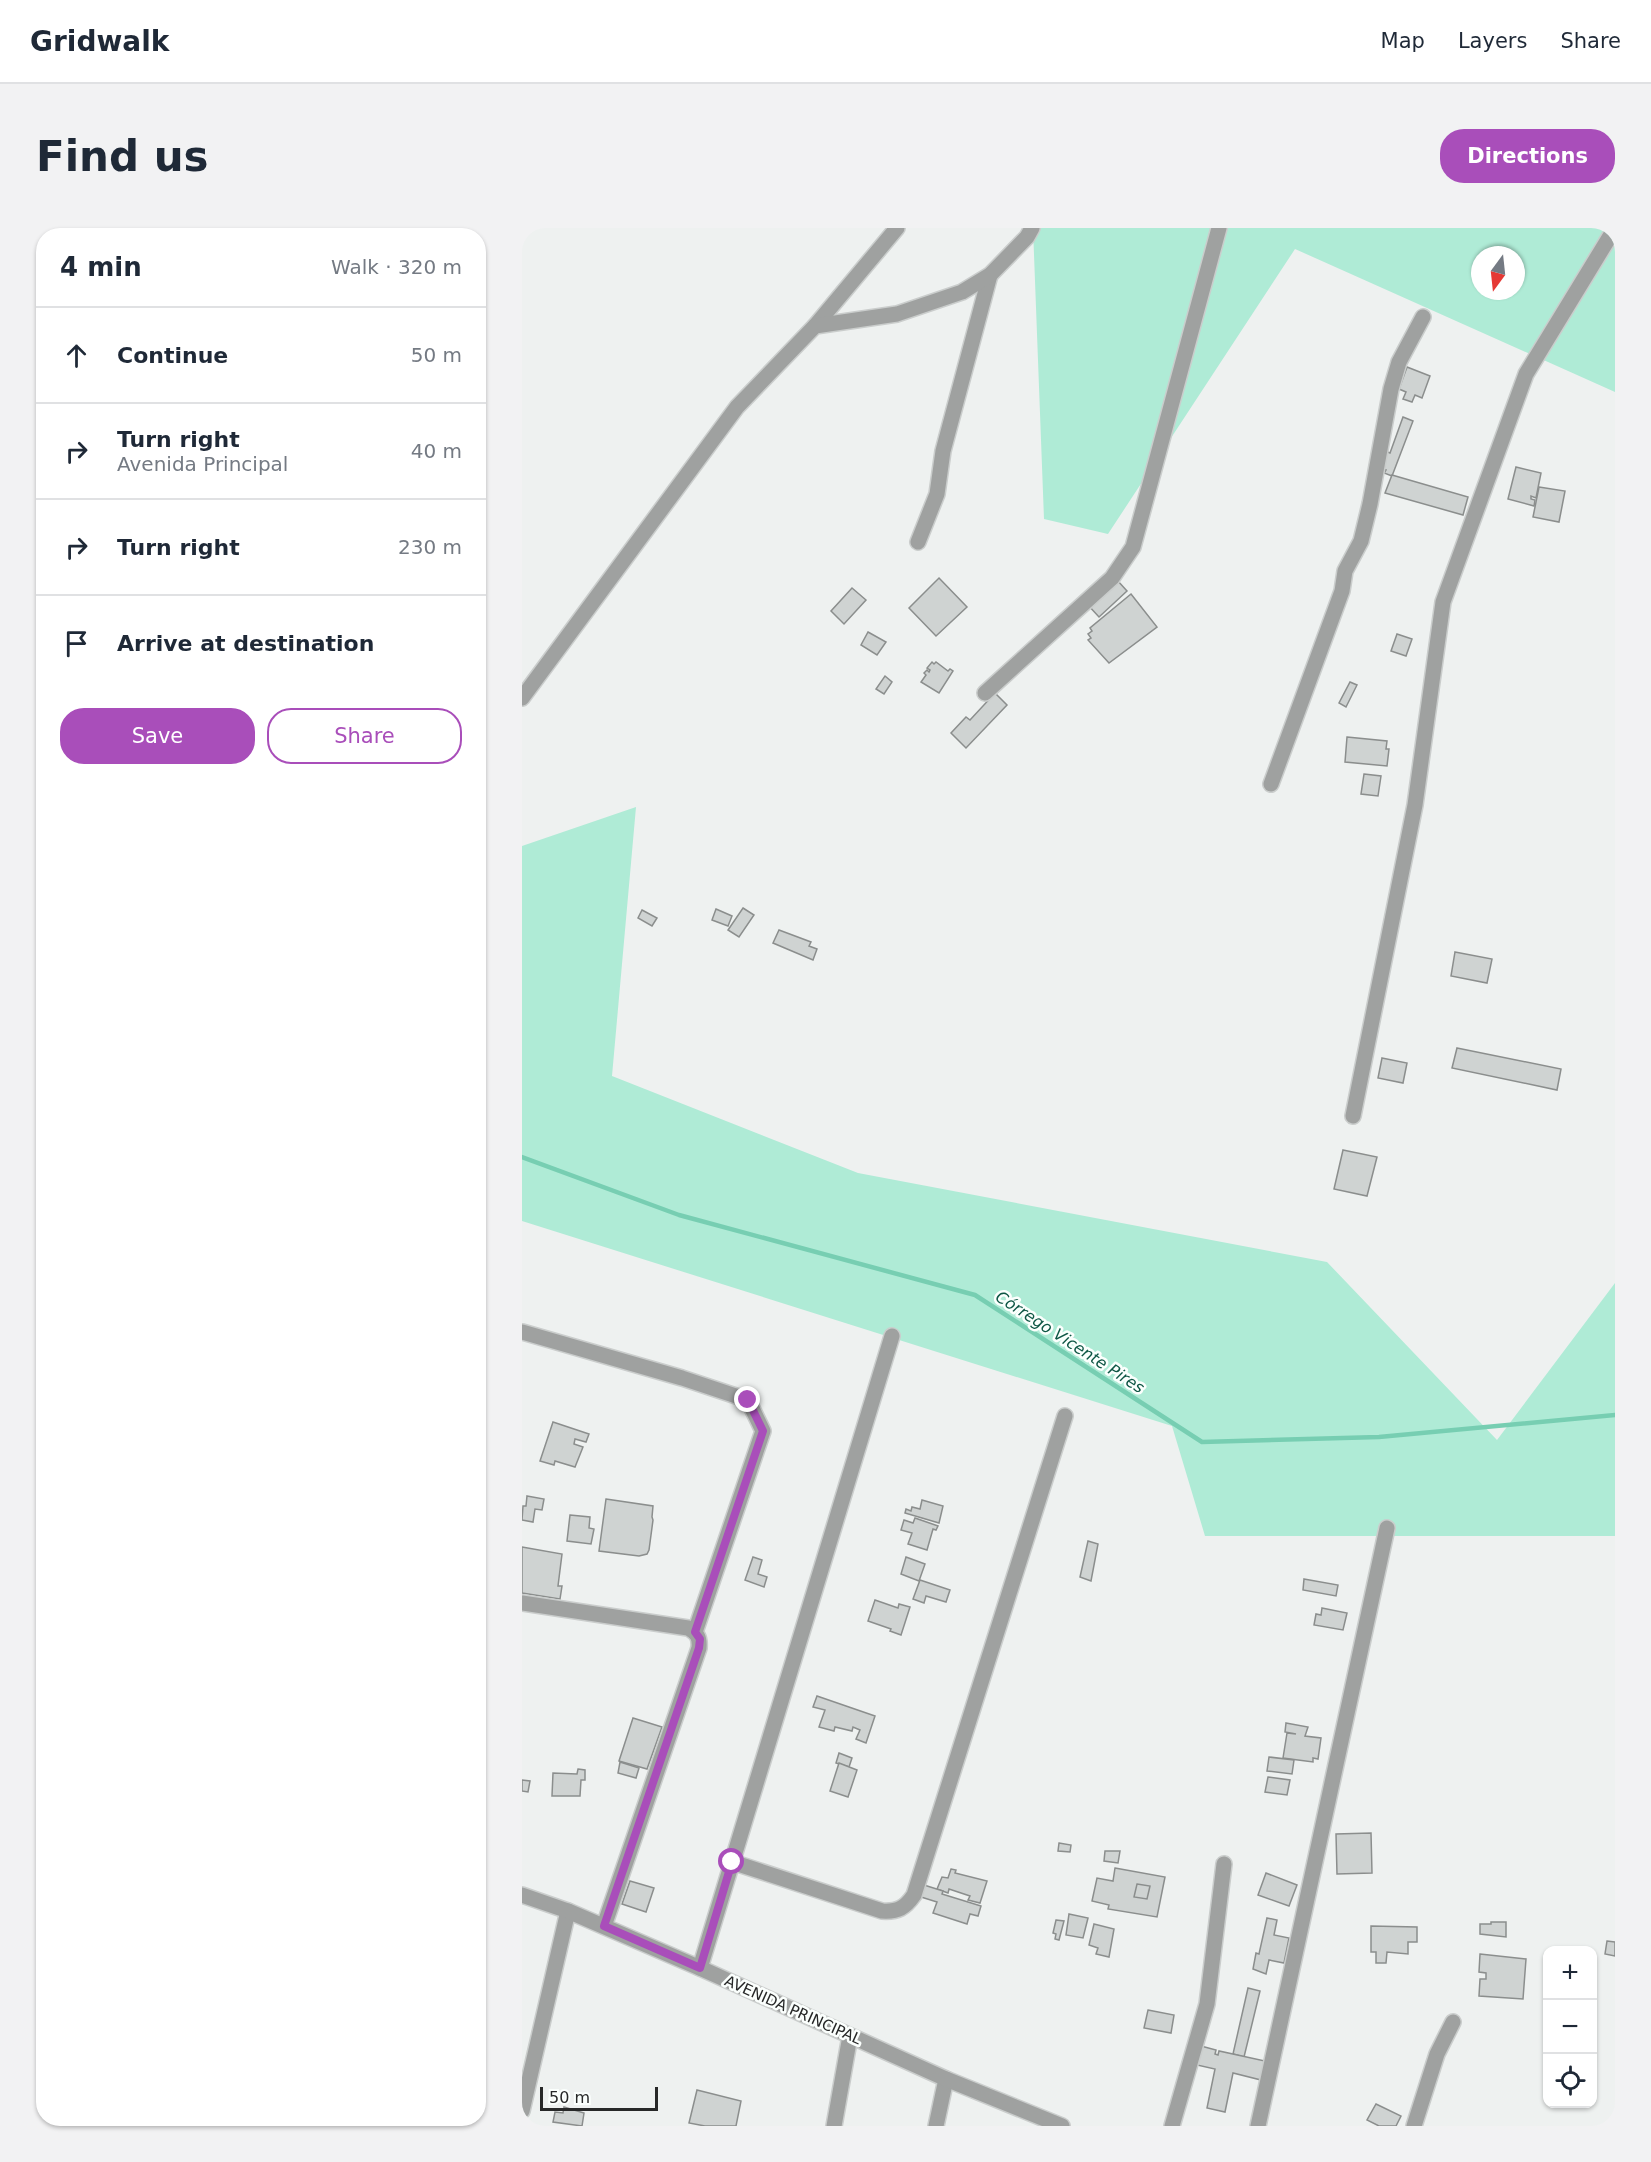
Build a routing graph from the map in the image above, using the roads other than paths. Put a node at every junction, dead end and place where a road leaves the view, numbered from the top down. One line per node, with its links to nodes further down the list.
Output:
1 (897, 228): 7 (street)
2 (1032, 228): 5 (street)
3 (1219, 228): 9 (street)
4 (1615, 228): 12 (street)
5 (990, 275): 7 (street); 8 (street)
6 (1423, 317): 11 (street)
7 (815, 326): 10 (street)
8 (918, 542)
9 (985, 693)
10 (522, 698)
11 (1271, 784)
12 (1353, 1116)
13 (522, 1332): 18 (street)
14 (892, 1336): 19 (street)
15 (1065, 1416): 19 (street)
16 (1387, 1528): 33 (street)
17 (522, 1603): 18 (street)
18 (695, 1632): 23 (street)
19 (732, 1862): 24 (street)
20 (1224, 1864): 32 (street)
21 (522, 1895): 22 (street, AVENIDA PRINCIPAL)
22 (568, 1911): 23 (street, AVENIDA PRINCIPAL); 28 (street)
23 (604, 1926): 24 (street, AVENIDA PRINCIPAL)
24 (700, 1968): 26 (street, AVENIDA PRINCIPAL)
25 (1453, 2022): 34 (street)
26 (850, 2036): 27 (street, AVENIDA PRINCIPAL); 29 (street)
27 (946, 2079): 30 (street); 31 (street, AVENIDA PRINCIPAL)
28 (522, 2111)
29 (834, 2126)
30 (936, 2126)
31 (1062, 2126)
32 (1172, 2126)
33 (1258, 2126)
34 (1414, 2126)

